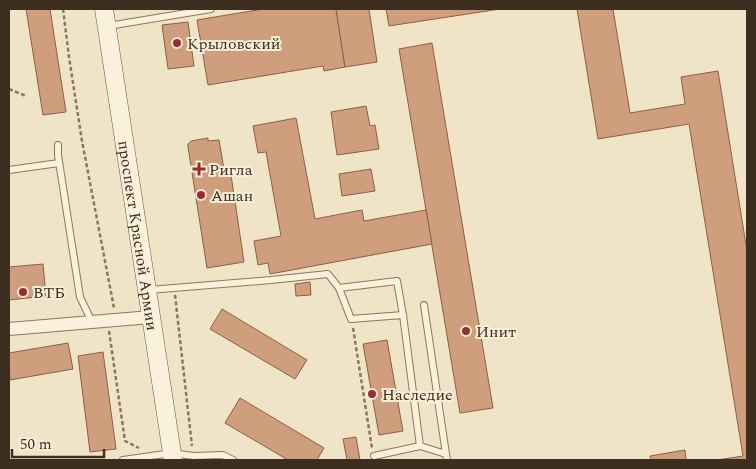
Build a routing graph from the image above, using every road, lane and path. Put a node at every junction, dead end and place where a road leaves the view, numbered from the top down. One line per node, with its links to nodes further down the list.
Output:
1 (63, 9): 16 (path)
2 (211, 9): 3 (lane)
3 (105, 17): 11 (main road, проспект Красной Армии)
4 (9, 89): 5 (path)
5 (26, 96)
6 (58, 145): 7 (lane)
7 (59, 162): 8 (lane); 17 (lane)
8 (9, 170)
9 (174, 288): 10 (lane); 11 (lane); 21 (path)
10 (339, 288): 13 (lane); 15 (lane)
11 (148, 290): 14 (main road, проспект Красной Армии)
12 (424, 304): 24 (lane)
13 (403, 315): 15 (lane); 19 (lane)
14 (151, 317): 16 (street); 23 (main road, проспект Красной Армии)
15 (351, 319): 22 (path)
16 (107, 321): 17 (street); 20 (path)
17 (92, 322): 18 (street)
18 (9, 329)
19 (420, 446): 22 (lane); 24 (lane)
20 (155, 456): 23 (lane); 25 (lane)
21 (193, 456): 23 (lane); 26 (lane)
22 (374, 456)
23 (173, 457)
24 (446, 457)
25 (123, 460)
26 (233, 460)

